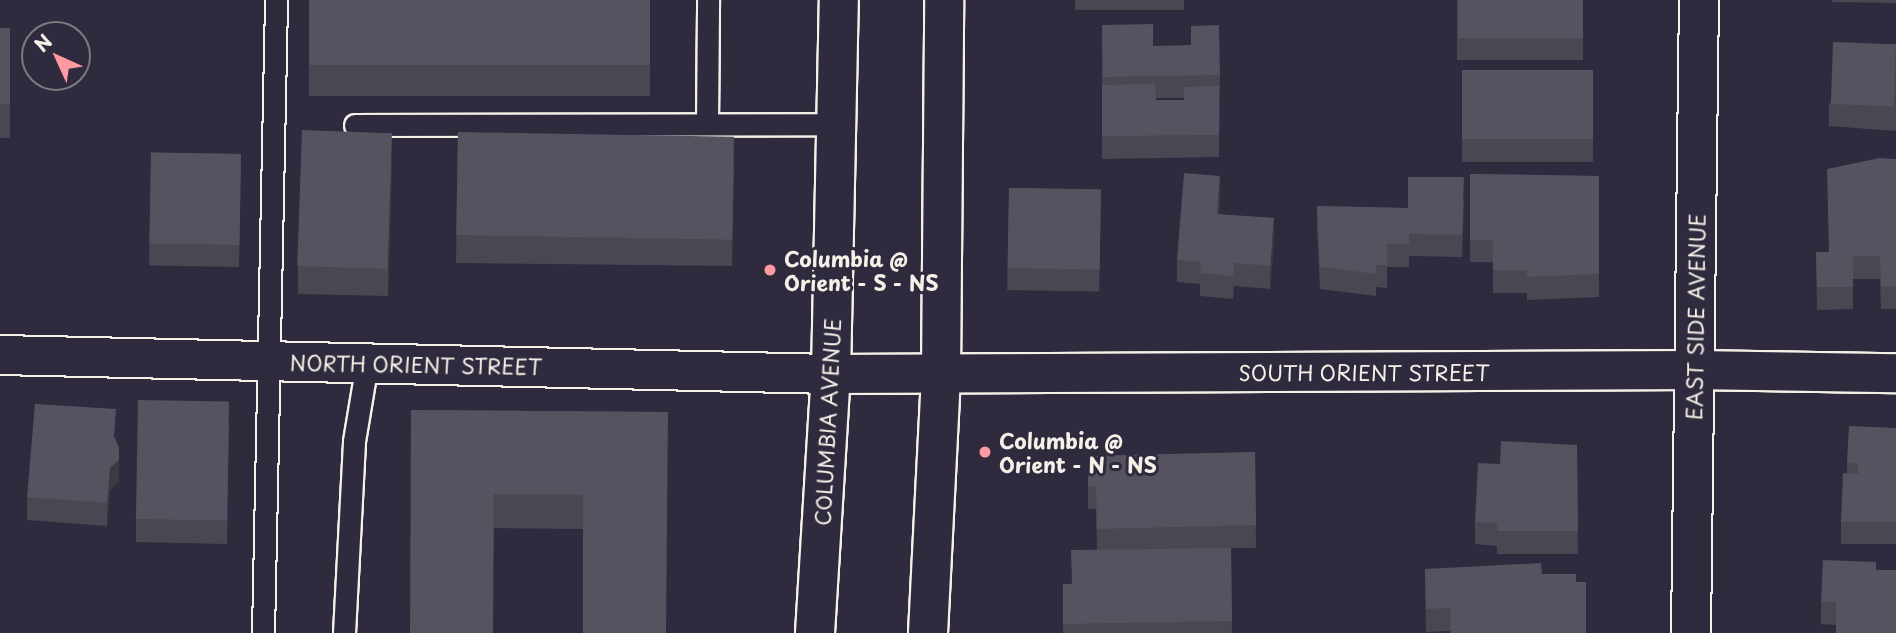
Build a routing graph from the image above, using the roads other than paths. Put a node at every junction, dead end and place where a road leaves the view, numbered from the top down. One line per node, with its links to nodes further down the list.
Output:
1 (276, 0): 10 (lane)
2 (708, 0): 6 (lane)
3 (839, 0): 7 (street, COLUMBIA AVENUE)
4 (944, 0): 15 (street)
5 (1699, 0): 12 (street, EAST SIDE AVENUE)
6 (707, 124): 7 (lane); 8 (lane)
7 (837, 124): 14 (street, COLUMBIA AVENUE)
8 (355, 125)
9 (0, 355): 10 (street, NORTH ORIENT STREET)
10 (271, 361): 11 (street, NORTH ORIENT STREET); 16 (lane)
11 (367, 363): 14 (street, NORTH ORIENT STREET); 17 (lane)
12 (1695, 370): 13 (street, SOUTH ORIENT STREET); 15 (street, SOUTH ORIENT STREET); 20 (street, EAST SIDE AVENUE)
13 (1896, 373)
14 (831, 374): 15 (street, SOUTH ORIENT STREET); 18 (street, COLUMBIA AVENUE)
15 (941, 374): 19 (street)
16 (263, 633)
17 (344, 633)
18 (815, 633)
19 (928, 633)
20 (1690, 633)

